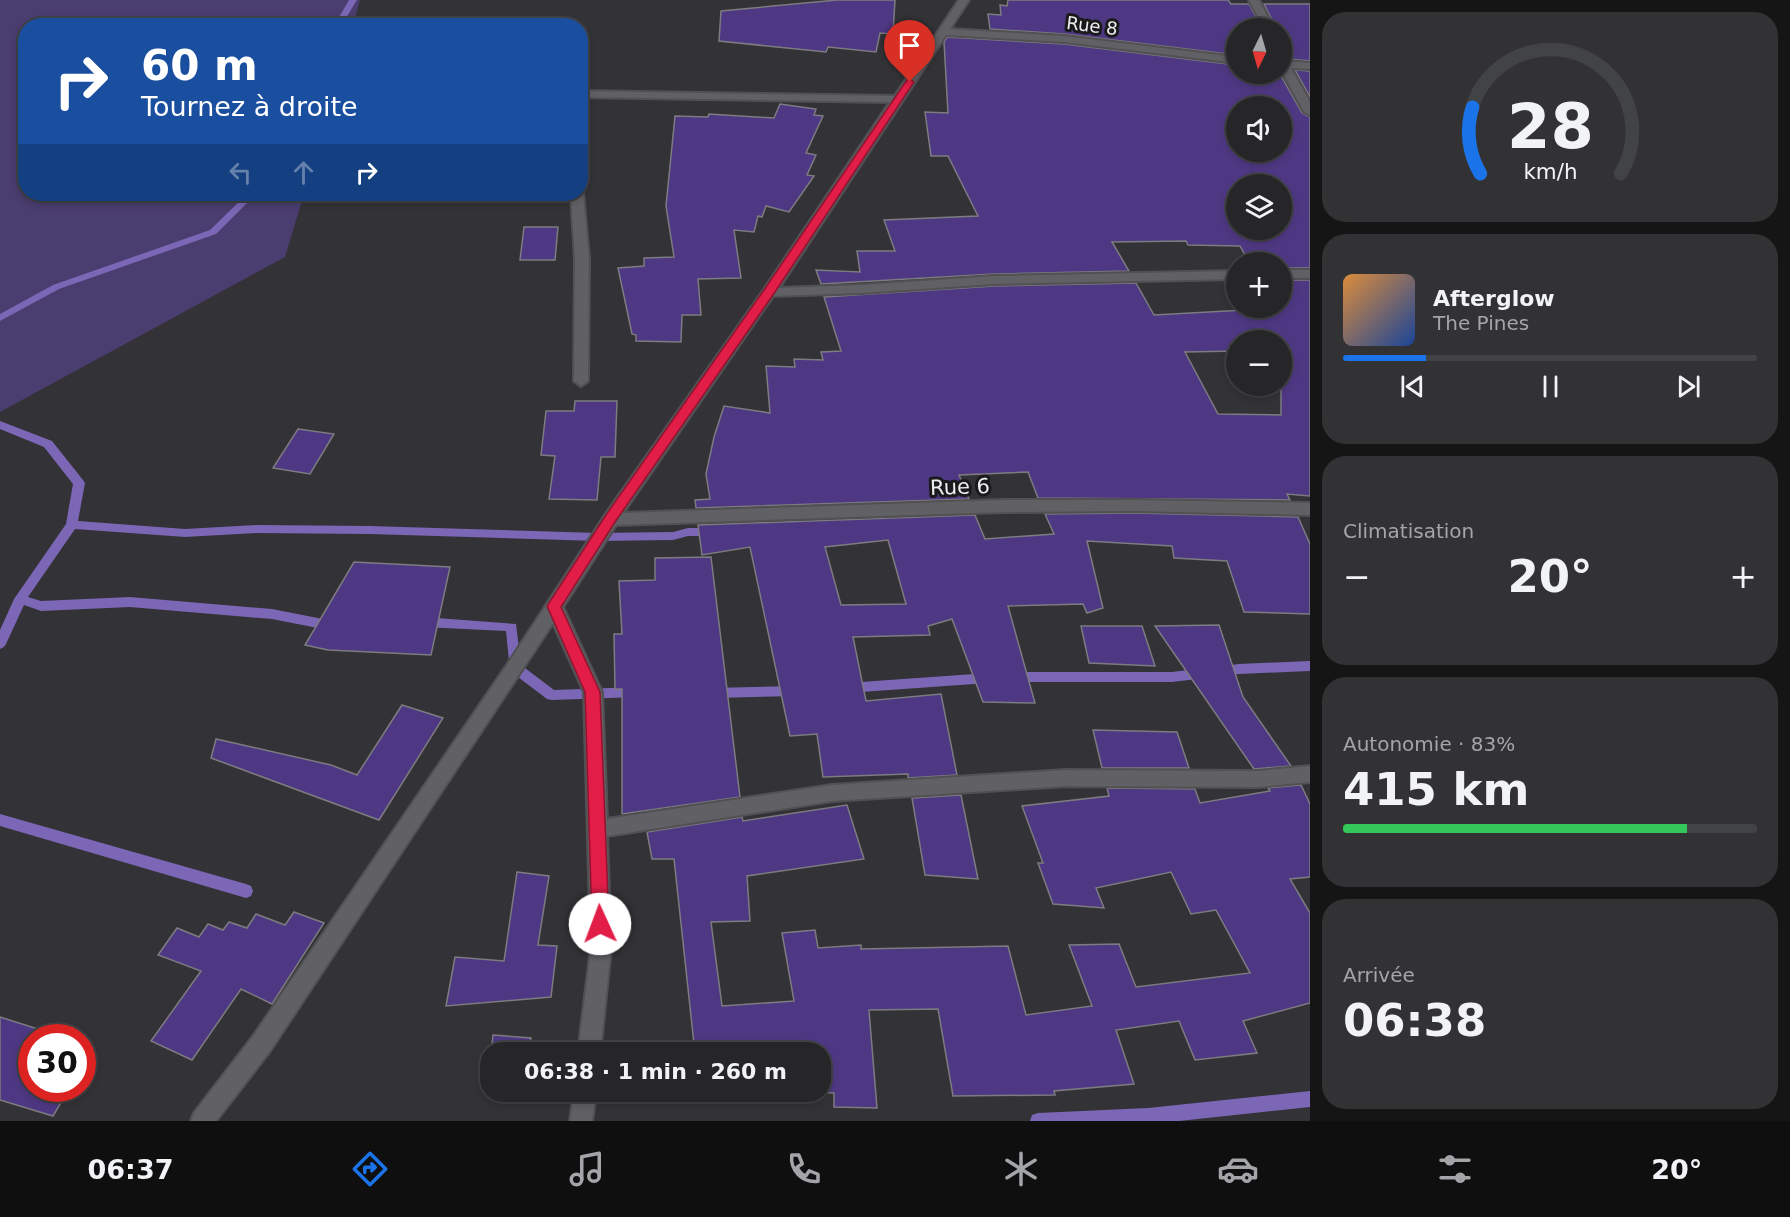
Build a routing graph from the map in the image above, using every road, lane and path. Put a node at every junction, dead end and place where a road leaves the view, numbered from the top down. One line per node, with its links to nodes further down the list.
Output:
1 (964, 0): 4 (street)
2 (1257, 0): 3 (street)
3 (1265, 18)
4 (943, 32): 5 (street, Rue 8); 10 (street)
5 (1226, 59)
6 (1292, 64): 7 (street)
7 (1310, 66)
8 (1292, 80): 11 (street)
9 (588, 94): 10 (street)
10 (899, 99): 16 (street)
11 (1310, 112)
12 (578, 201): 17 (street)
13 (1292, 274): 14 (street)
14 (1310, 274)
15 (1226, 275): 16 (street)
16 (769, 292): 19 (street)
17 (581, 381)
18 (1310, 509): 19 (street, Rue 6)
19 (610, 519): 20 (street)
20 (554, 606): 22 (street); 25 (street)
21 (1310, 774): 22 (street)
22 (596, 830): 23 (street)
23 (590, 1042)
24 (584, 1102): 26 (street)
25 (202, 1121)
26 (581, 1121)

